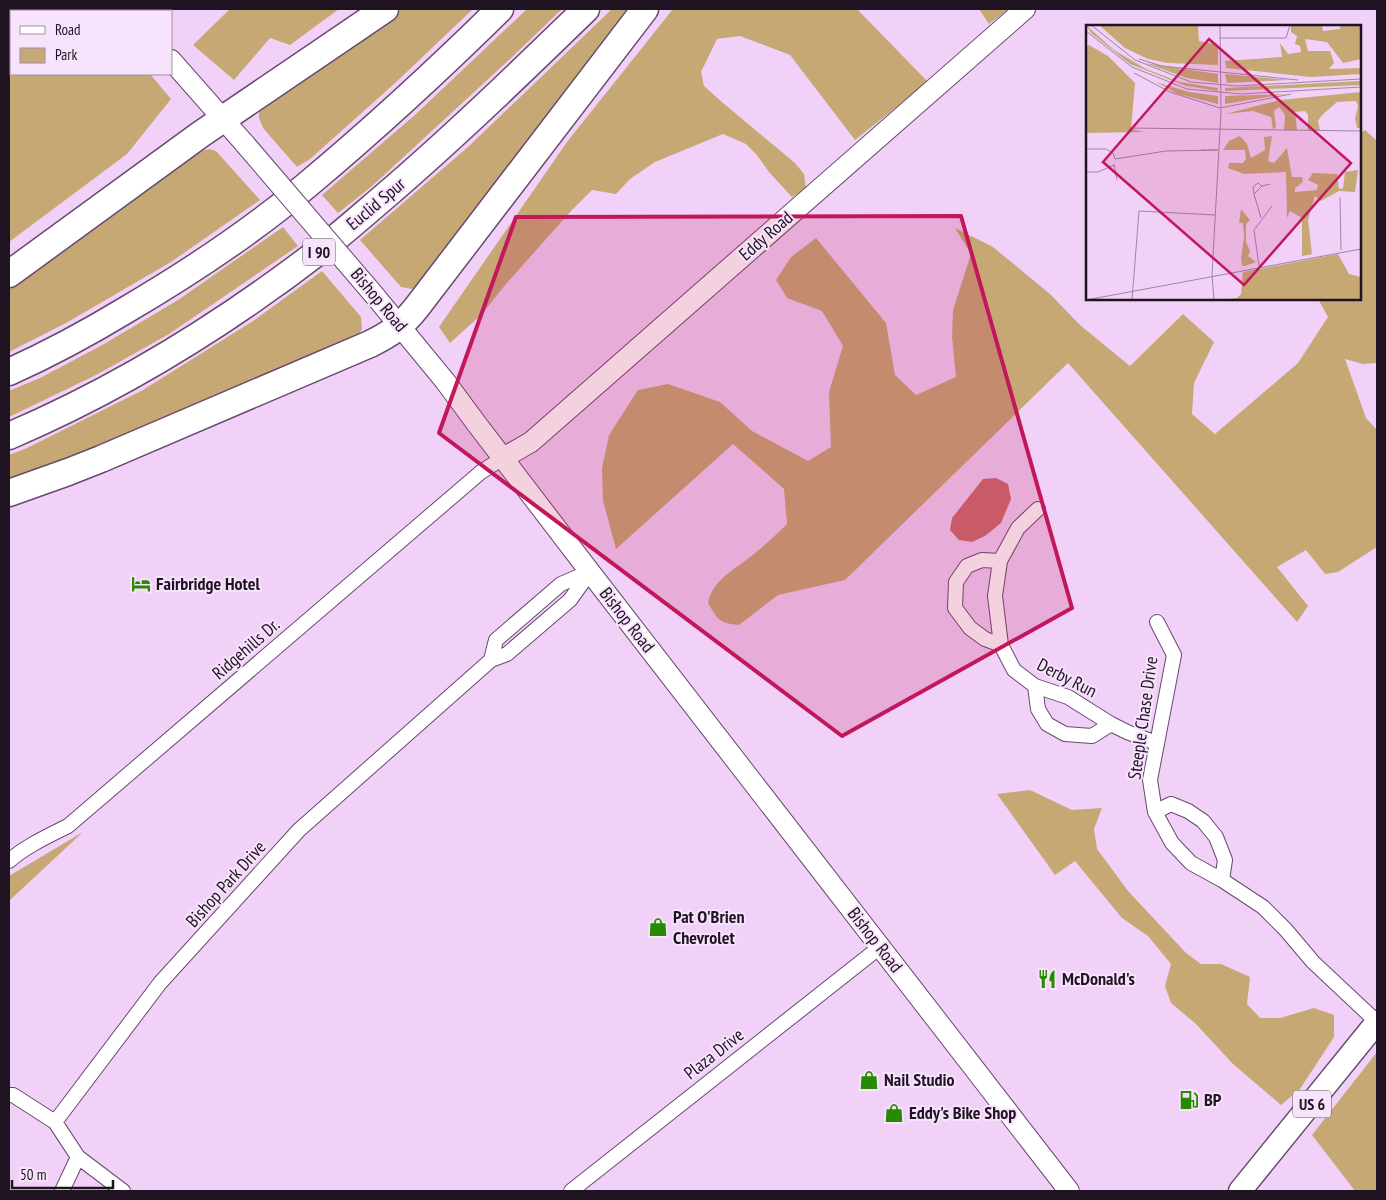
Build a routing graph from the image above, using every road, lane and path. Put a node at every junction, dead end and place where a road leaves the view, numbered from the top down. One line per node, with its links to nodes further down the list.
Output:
1 (385, 9): 7 (highway)
2 (500, 9): 10 (highway)
3 (586, 9): 11 (highway, Euclid Spur / I 90)
4 (645, 9): 9 (highway)
5 (1025, 9): 12 (main road, Eddy Road)
6 (172, 61): 7 (main road, Bishop Road)
7 (223, 119): 8 (highway); 9 (main road, Bishop Road, bridge)
8 (9, 274)
9 (401, 326): 12 (main road, Bishop Road); 13 (highway)
10 (9, 372)
11 (9, 436)
12 (503, 458): 16 (main road, Bishop Road); 23 (street, Ridgehills Dr.)
13 (9, 493)
14 (1038, 509): 15 (street, Derby Run)
15 (1000, 561): 18 (street, Derby Run); 18 (street)
16 (590, 572): 25 (main road, Bishop Road); 28 (street, Bishop Park Drive)
17 (1157, 622): 21 (street, Steeple Chase Drive)
18 (1001, 645): 19 (street, Derby Run)
19 (1035, 686): 20 (street, Derby Run); 20 (street)
20 (1111, 724): 21 (street, Derby Run)
21 (1156, 743): 22 (street, Steeple Chase Drive)
22 (1155, 812): 24 (street, Steeple Chase Drive); 24 (street)
23 (9, 861)
24 (1222, 880): 26 (street, Steeple Chase Drive)
25 (880, 947): 32 (street, Plaza Drive); 33 (main road, Bishop Road)
26 (1377, 1022): 34 (main road, US 6)
27 (9, 1095): 28 (street)
28 (55, 1122): 29 (street)
29 (78, 1157): 30 (street); 31 (street)
30 (62, 1191)
31 (123, 1191)
32 (571, 1191)
33 (1069, 1191)
34 (1240, 1191)

